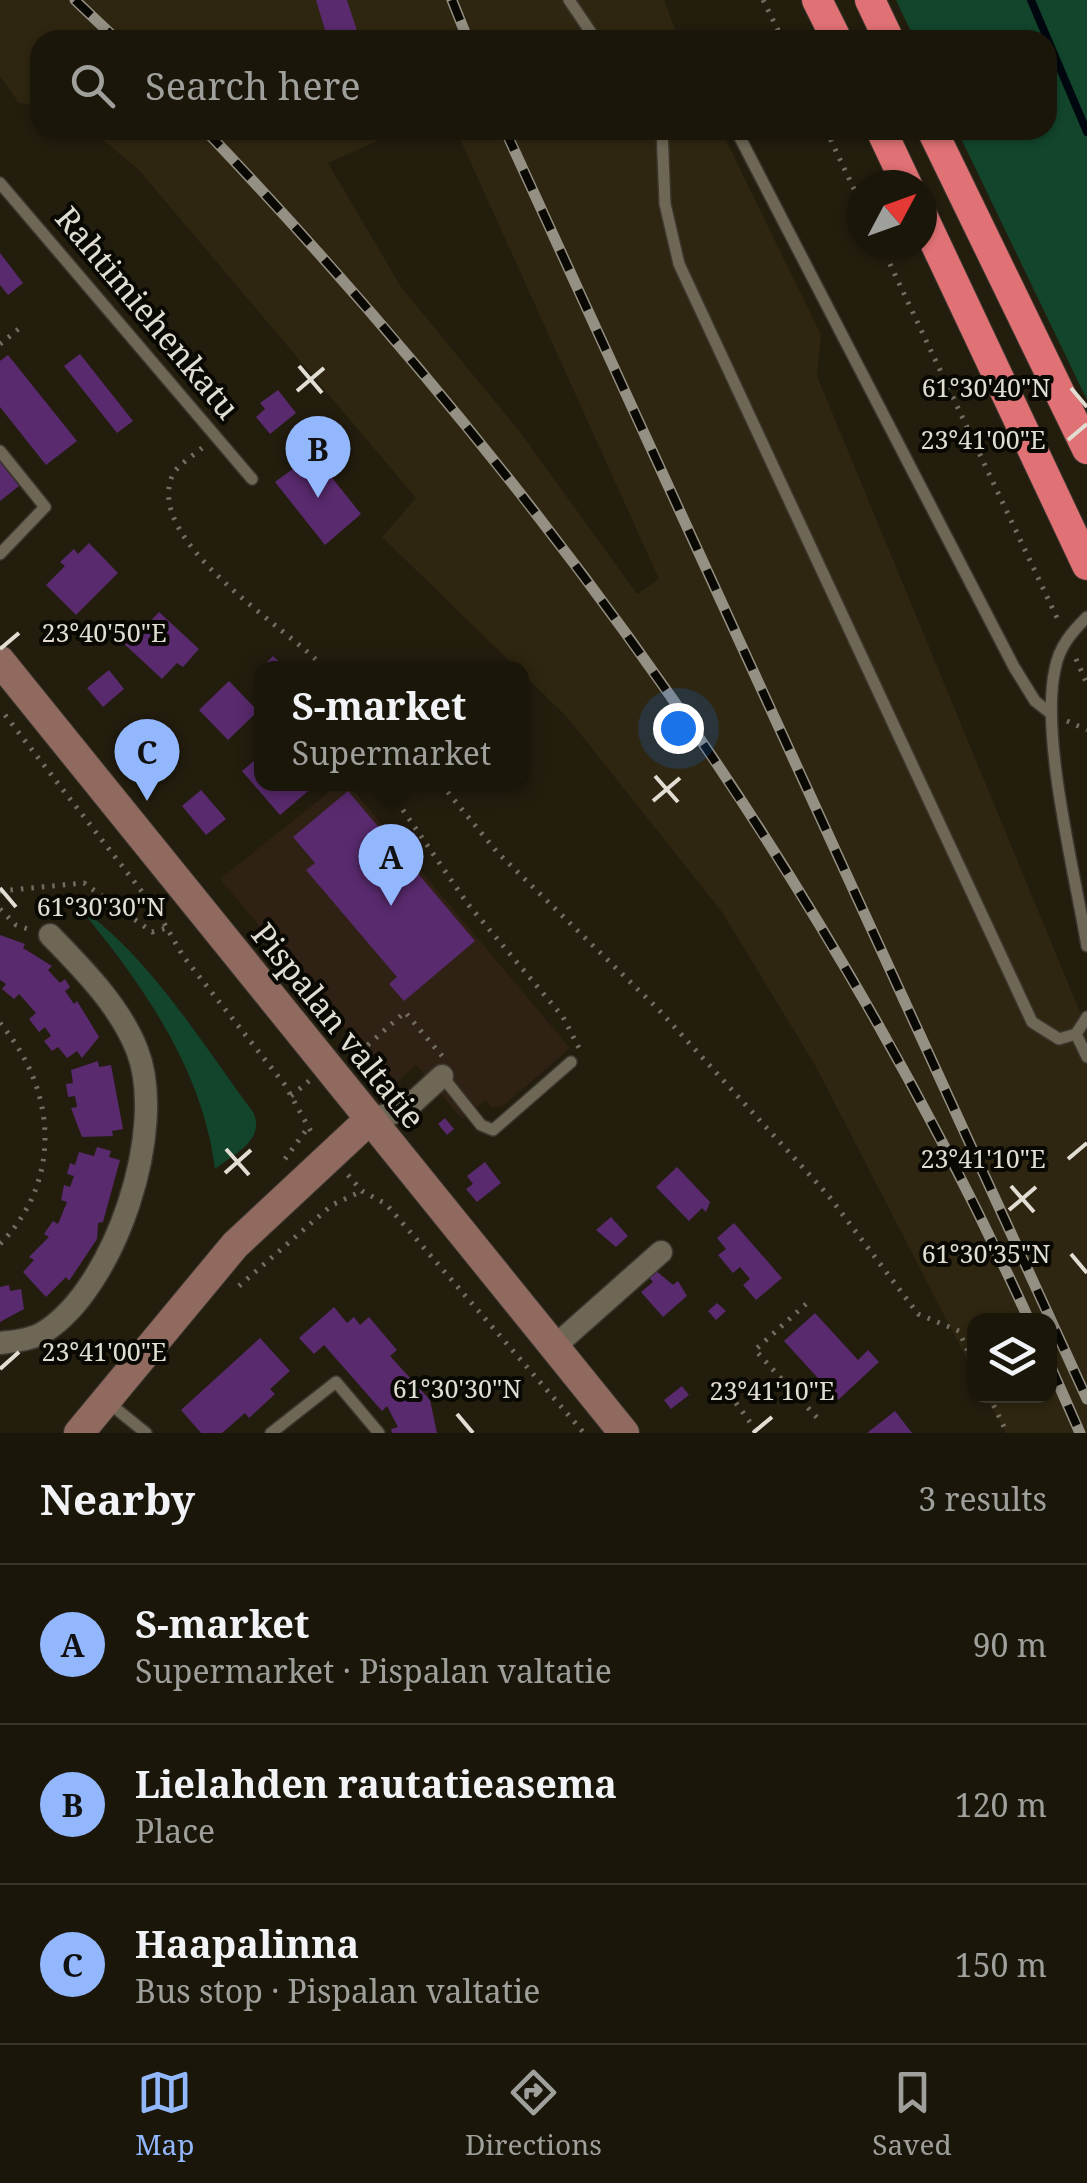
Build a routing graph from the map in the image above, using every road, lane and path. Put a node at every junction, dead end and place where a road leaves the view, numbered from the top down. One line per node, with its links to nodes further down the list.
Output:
1 (568, 0): 5 (lane)
2 (763, 0): 6 (path)
3 (817, 0): 7 (highway)
4 (870, 0): 8 (highway)
5 (589, 30)
6 (778, 30)
7 (832, 30)
8 (884, 30)
9 (662, 140): 42 (lane)
10 (741, 140): 32 (lane)
11 (831, 140): 15 (path)
12 (885, 140): 14 (highway)
13 (937, 140): 22 (highway)
14 (900, 170)
15 (847, 174)
16 (0, 184): 21 (lane, Rahtimiehenkatu)
17 (937, 247): 26 (highway)
18 (887, 260): 28 (path)
19 (20, 328): 20 (path)
20 (0, 344)
21 (216, 436): 24 (lane, Rahtimiehenkatu); 30 (path)
22 (1087, 448)
23 (0, 451): 25 (lane)
24 (252, 480)
25 (0, 554)
26 (1087, 565)
27 (1087, 618): 28 (lane)
28 (1066, 638): 32 (lane)
29 (0, 660): 45 (main road, Pispalan valtatie)
30 (316, 661)
31 (0, 708): 37 (path)
32 (1050, 712): 39 (lane)
33 (391, 791): 44 (path)
34 (447, 791): 55 (path)
35 (0, 891): 37 (path)
36 (0, 909): 38 (path)
37 (167, 928): 47 (path)
38 (50, 935): 53 (street)
39 (1087, 946)
40 (1087, 1018): 42 (lane)
41 (0, 1023): 50 (path)
42 (1076, 1034): 43 (lane)
43 (1087, 1057)
44 (572, 1062): 46 (lane)
45 (326, 1066): 46 (path); 47 (path); 48 (main road, Pispalan valtatie)
46 (445, 1069): 48 (street)
47 (291, 1096): 49 (path)
48 (369, 1120): 49 (main road); 54 (main road, Pispalan valtatie)
49 (329, 1155): 56 (main road); 64 (path)
50 (0, 1244)
51 (661, 1252): 54 (street)
52 (806, 1304): 59 (path)
53 (0, 1344)
54 (554, 1347): 65 (main road, Pispalan valtatie)
55 (967, 1350)
56 (106, 1400): 60 (main road); 61 (lane)
57 (736, 1403): 66 (path)
58 (992, 1403): 67 (path)
59 (821, 1422)
60 (80, 1433)
61 (146, 1433)
62 (271, 1433): 63 (lane)
63 (379, 1433)
64 (584, 1433)
65 (624, 1433)
66 (758, 1433)
67 (1007, 1433)

